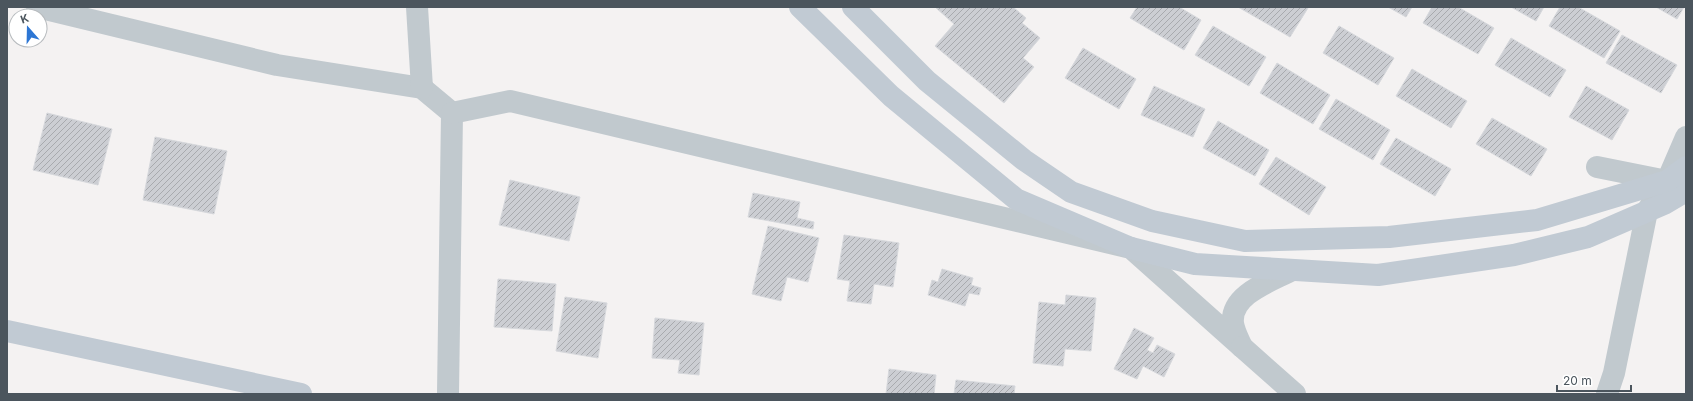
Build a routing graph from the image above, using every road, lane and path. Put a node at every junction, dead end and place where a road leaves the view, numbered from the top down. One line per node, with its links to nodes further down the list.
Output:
1 (37, 7): 5 (street)
2 (417, 7): 5 (street)
3 (800, 7): 12 (street)
4 (853, 7): 10 (street)
5 (422, 88): 6 (street)
6 (452, 113): 12 (street); 17 (street)
7 (1686, 137): 10 (street)
8 (1686, 167): 10 (street)
9 (1597, 168): 10 (street)
10 (1677, 186): 11 (street)
11 (1647, 211): 13 (street); 19 (street)
12 (1131, 248): 13 (street); 15 (street)
13 (1292, 270): 15 (street)
14 (7, 331): 16 (street)
15 (1242, 347): 18 (street)
16 (301, 394)
17 (448, 394)
18 (1295, 394)
19 (1607, 394)

